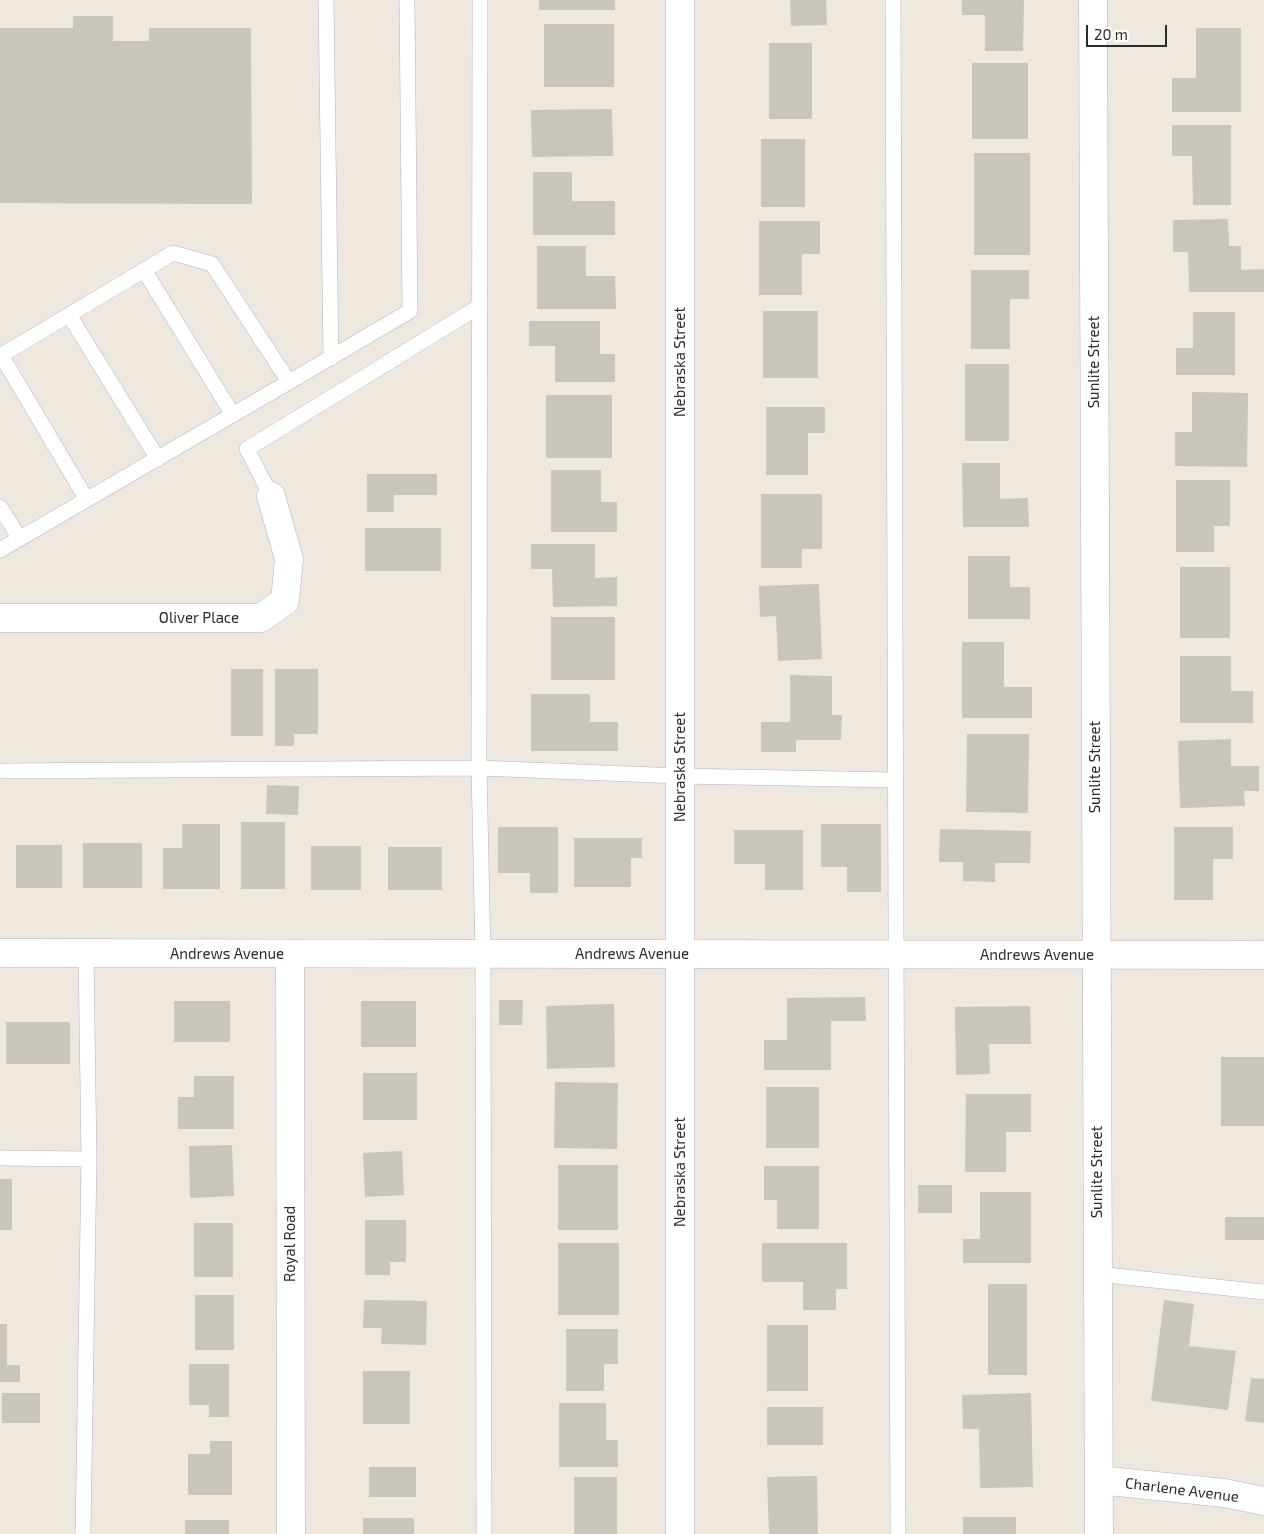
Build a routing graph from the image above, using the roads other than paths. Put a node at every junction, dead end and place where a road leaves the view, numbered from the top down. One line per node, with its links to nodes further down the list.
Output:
1 (326, 0): 11 (lane)
2 (407, 0): 11 (lane)
3 (480, 0): 8 (lane)
4 (680, 0): 23 (street, Nebraska Street)
5 (893, 0): 24 (lane)
6 (1093, 0): 31 (street, Sunlite Street)
7 (144, 270): 9 (lane); 12 (lane); 13 (lane)
8 (480, 306): 15 (lane); 21 (lane)
9 (69, 315): 10 (lane); 14 (lane)
10 (1, 355): 16 (lane)
11 (330, 358): 12 (lane)
12 (289, 382): 13 (lane)
13 (233, 415): 14 (lane)
14 (158, 458): 16 (lane)
15 (271, 496): 20 (street, Oliver Place)
16 (87, 500): 18 (lane)
17 (0, 507): 18 (lane)
18 (20, 539): 19 (lane)
19 (0, 550)
20 (0, 618)
21 (479, 768): 22 (lane); 23 (lane); 28 (lane)
22 (0, 771)
23 (680, 776): 24 (lane); 29 (street, Nebraska Street)
24 (895, 780): 30 (lane)
25 (0, 953): 26 (street, Andrews Avenue)
26 (86, 954): 27 (street, Andrews Avenue); 34 (lane)
27 (290, 954): 28 (street, Andrews Avenue); 40 (street, Royal Road)
28 (483, 954): 29 (street, Andrews Avenue); 41 (lane)
29 (680, 954): 30 (street, Andrews Avenue); 42 (street, Nebraska Street)
30 (895, 954): 31 (street, Andrews Avenue); 43 (lane)
31 (1096, 955): 32 (street, Andrews Avenue); 35 (street, Sunlite Street)
32 (1264, 955)
33 (0, 1158): 34 (lane)
34 (88, 1159): 39 (lane)
35 (1098, 1274): 36 (lane); 37 (street, Sunlite Street)
36 (1264, 1292)
37 (1099, 1480): 38 (street, Charlene Avenue); 44 (street, Sunlite Street)
38 (1264, 1502)
39 (83, 1534)
40 (291, 1534)
41 (484, 1534)
42 (680, 1534)
43 (898, 1534)
44 (1099, 1534)

